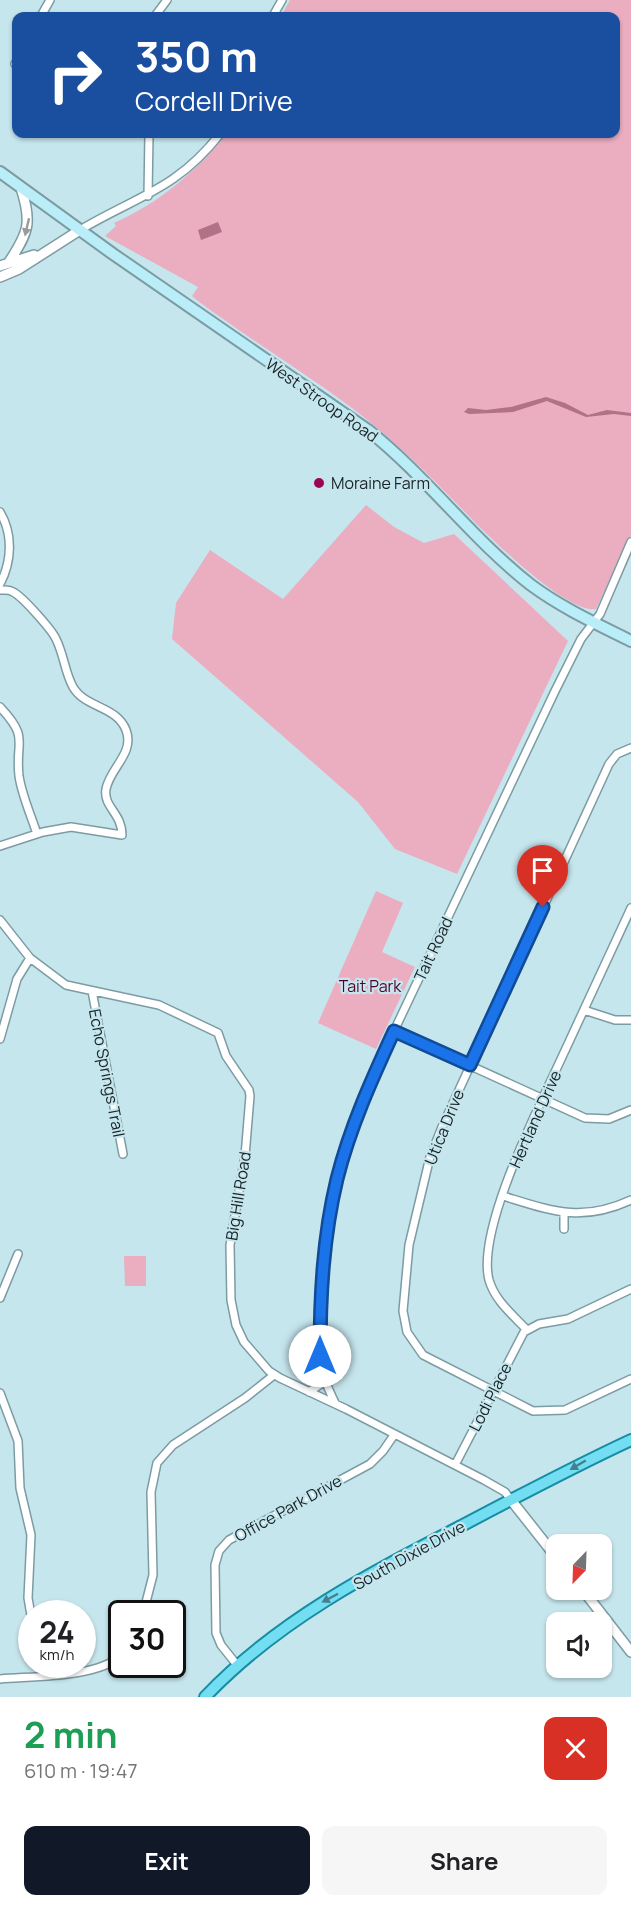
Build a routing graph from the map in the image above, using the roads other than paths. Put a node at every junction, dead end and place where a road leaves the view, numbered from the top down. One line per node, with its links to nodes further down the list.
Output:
1 (149, 138): 5 (street)
2 (216, 138): 5 (street)
3 (0, 172): 4 (main road, West Stroop Road)
4 (21, 188): 6 (main road, West Stroop Road); 8 (street, one-way to 8)
5 (148, 196): 6 (street)
6 (80, 230): 7 (street); 15 (main road, West Stroop Road)
7 (39, 254): 8 (street); 9 (street)
8 (4, 264)
9 (0, 278)
10 (0, 512): 12 (street)
11 (631, 542): 15 (street, Tait Road)
12 (4, 560): 13 (street)
13 (0, 584)
14 (0, 591): 19 (street)
15 (593, 623): 16 (main road, West Stroop Road); 27 (street, Tait Road)
16 (631, 641)
17 (0, 707): 19 (street)
18 (631, 748): 29 (street, Utica Drive)
19 (37, 834): 20 (street)
20 (0, 846)
21 (631, 908): 25 (street, Hertland Drive)
22 (0, 920): 23 (street, Big Hill Road)
23 (30, 958): 24 (street, Big Hill Road); 28 (street)
24 (92, 992): 32 (street, Echo Springs Trail); 41 (street, Big Hill Road)
25 (584, 1010): 26 (street); 30 (street, Hertland Drive)
26 (631, 1020)
27 (394, 1031): 29 (street); 43 (street, Tait Road)
28 (0, 1039)
29 (470, 1065): 30 (street); 45 (street, Utica Drive)
30 (543, 1099): 31 (street); 33 (street, Hertland Drive)
31 (631, 1110)
32 (123, 1154)
33 (503, 1196): 35 (street); 40 (street, Hertland Drive)
34 (631, 1200): 35 (street)
35 (564, 1214): 36 (street)
36 (564, 1228)
37 (18, 1254): 39 (street)
38 (631, 1289): 40 (street)
39 (0, 1298)
40 (528, 1330): 45 (street, Lodi Place)
41 (274, 1375): 44 (street, Big Hill Road); 54 (street)
42 (631, 1379): 45 (street, Utica Drive)
43 (325, 1381): 44 (street); 47 (street, Tait Road)
44 (309, 1392): 47 (street, Big Hill Road)
45 (492, 1392): 50 (street, Lodi Place)
46 (0, 1394): 53 (street)
47 (334, 1403): 48 (street, Big Hill Road)
48 (394, 1435): 50 (street, Big Hill Road); 57 (street, Office Park Drive)
49 (631, 1440): 51 (main road, South Dixie Drive, one-way to 51)
50 (455, 1466): 51 (street, Big Hill Road)
51 (511, 1500): 52 (street, Big Hill Road); 57 (main road, South Dixie Drive, one-way to 57)
52 (546, 1544)
53 (28, 1600)
54 (147, 1600)
55 (591, 1600): 56 (street)
56 (631, 1652)
57 (237, 1665): 60 (main road, South Dixie Drive)
58 (18, 1677): 59 (street)
59 (0, 1679)
60 (205, 1697)

